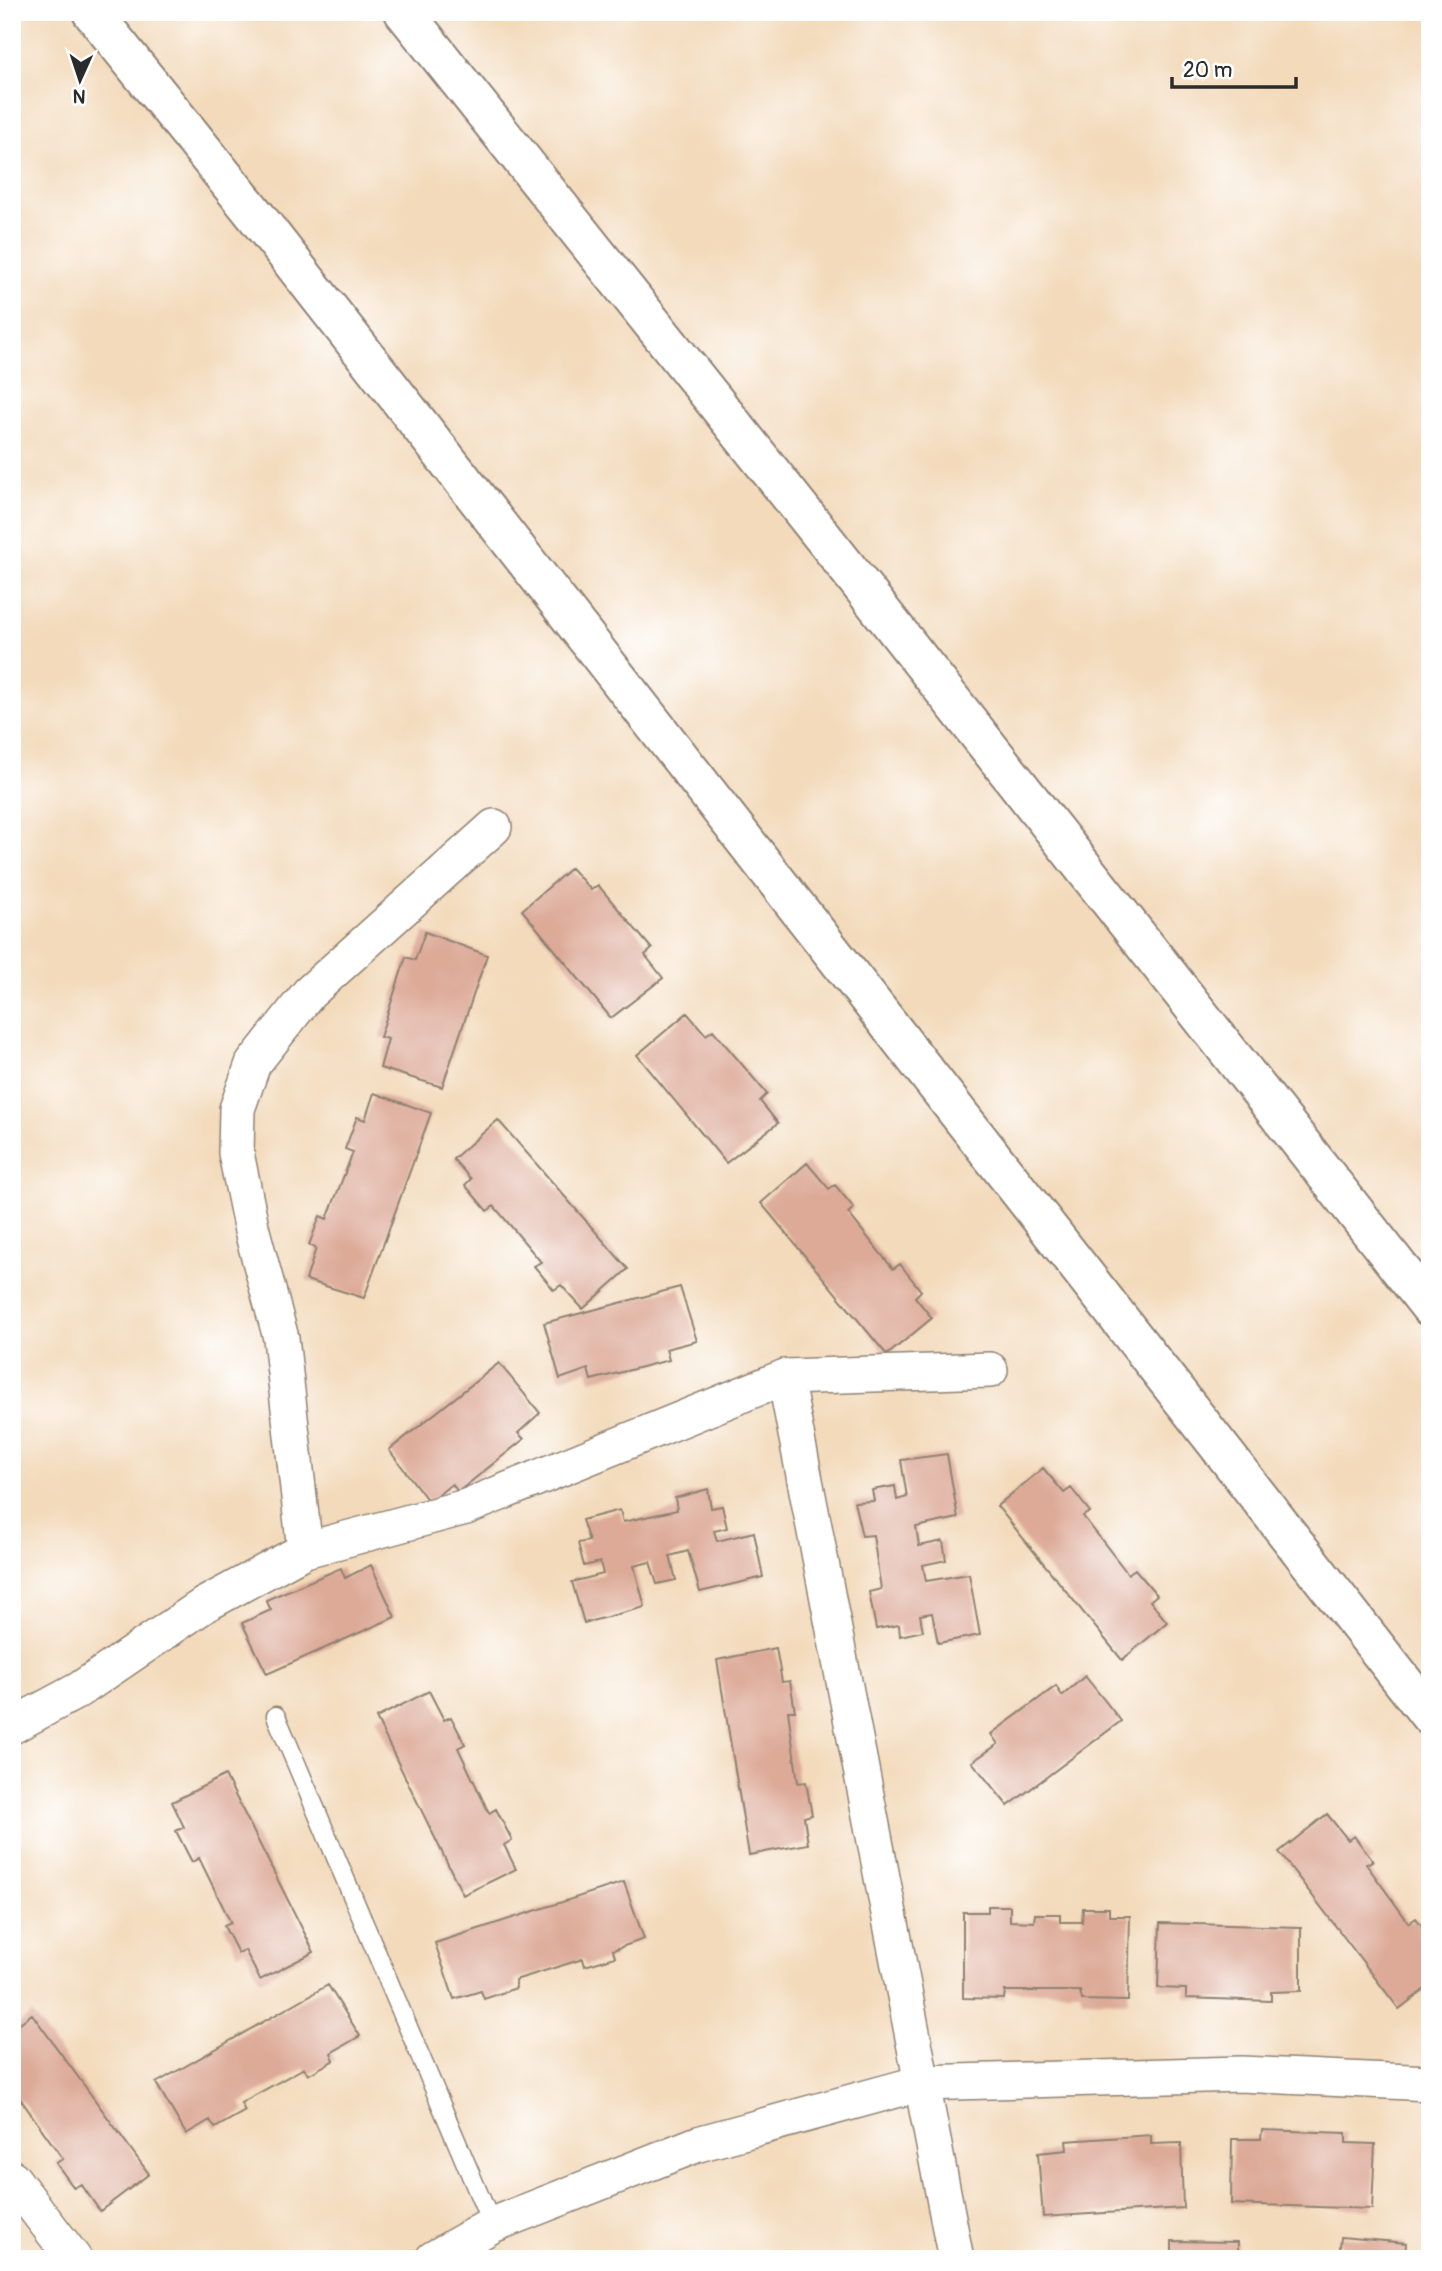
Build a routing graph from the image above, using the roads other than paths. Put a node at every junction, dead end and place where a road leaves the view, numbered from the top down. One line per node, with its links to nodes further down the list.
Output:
1 (92, 12): 9 (highway)
2 (404, 12): 4 (highway)
3 (494, 827): 7 (street)
4 (1430, 1307)
5 (990, 1370): 6 (street)
6 (785, 1377): 7 (street); 11 (street)
7 (305, 1550): 10 (street)
8 (275, 1716): 14 (lane)
9 (1430, 1717)
10 (12, 1726)
11 (921, 2083): 12 (street); 14 (street); 17 (street)
12 (1430, 2083)
13 (12, 2178): 15 (street)
14 (492, 2225): 16 (street)
15 (74, 2259)
16 (433, 2259)
17 (956, 2259)

